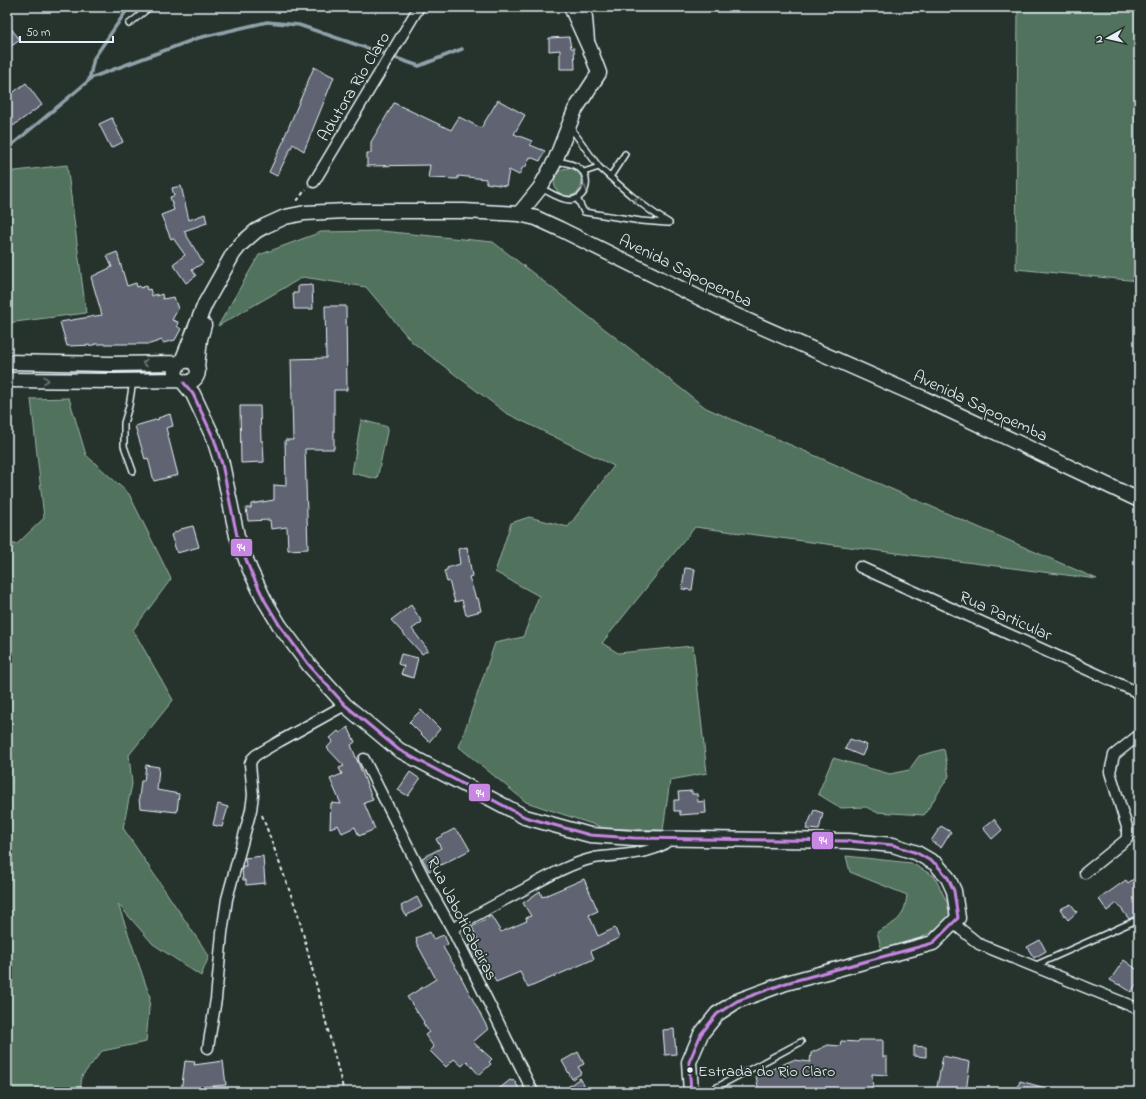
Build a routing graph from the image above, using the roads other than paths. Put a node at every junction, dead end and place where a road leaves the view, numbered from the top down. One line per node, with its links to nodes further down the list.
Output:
1 (150, 7): 5 (lane)
2 (419, 7): 13 (street, Adutora Rio Claro)
3 (571, 7): 6 (main road)
4 (586, 7): 6 (street)
5 (129, 24)
6 (590, 49): 7 (main road)
7 (568, 125): 9 (main road); 10 (lane)
8 (625, 154): 12 (lane)
9 (555, 161): 11 (lane); 14 (main road)
10 (599, 167): 11 (lane); 12 (lane)
11 (584, 172): 15 (lane, one-way to 11)
12 (610, 176): 15 (lane, one-way to 12)
13 (314, 182)
14 (540, 188): 15 (lane); 16 (main road)
15 (577, 198)
16 (519, 214): 17 (main road, Avenida Sapopemba); 26 (main road, Avenida Sapopemba)
17 (217, 282): 19 (main road, Avenida Sapopemba); 20 (main road, Avenida Sapopemba)
18 (7, 362): 19 (main road, one-way to 18)
19 (181, 362): 20 (main road); 23 (main road)
20 (197, 371): 23 (main road); 24 (main road)
21 (7, 380): 22 (main road, one-way to 22)
22 (133, 380): 23 (main road); 25 (lane)
23 (181, 381): 24 (main road)
24 (204, 416): 29 (main road)
25 (134, 471)
26 (1139, 500)
27 (860, 567): 28 (street, Rua Particular)
28 (1139, 693)
29 (345, 705): 32 (main road); 40 (street)
30 (1139, 735): 33 (street)
31 (364, 759): 36 (street, Rua Jaboticabeiras)
32 (672, 837): 35 (main road); 36 (street)
33 (1086, 873)
34 (1139, 919): 37 (lane)
35 (953, 923): 37 (street); 42 (main road)
36 (452, 929): 41 (street, Rua Jaboticabeiras)
37 (1034, 966): 38 (street)
38 (1139, 1009)
39 (801, 1042): 43 (lane)
40 (208, 1048)
41 (533, 1092)
42 (691, 1092)
43 (708, 1092)

